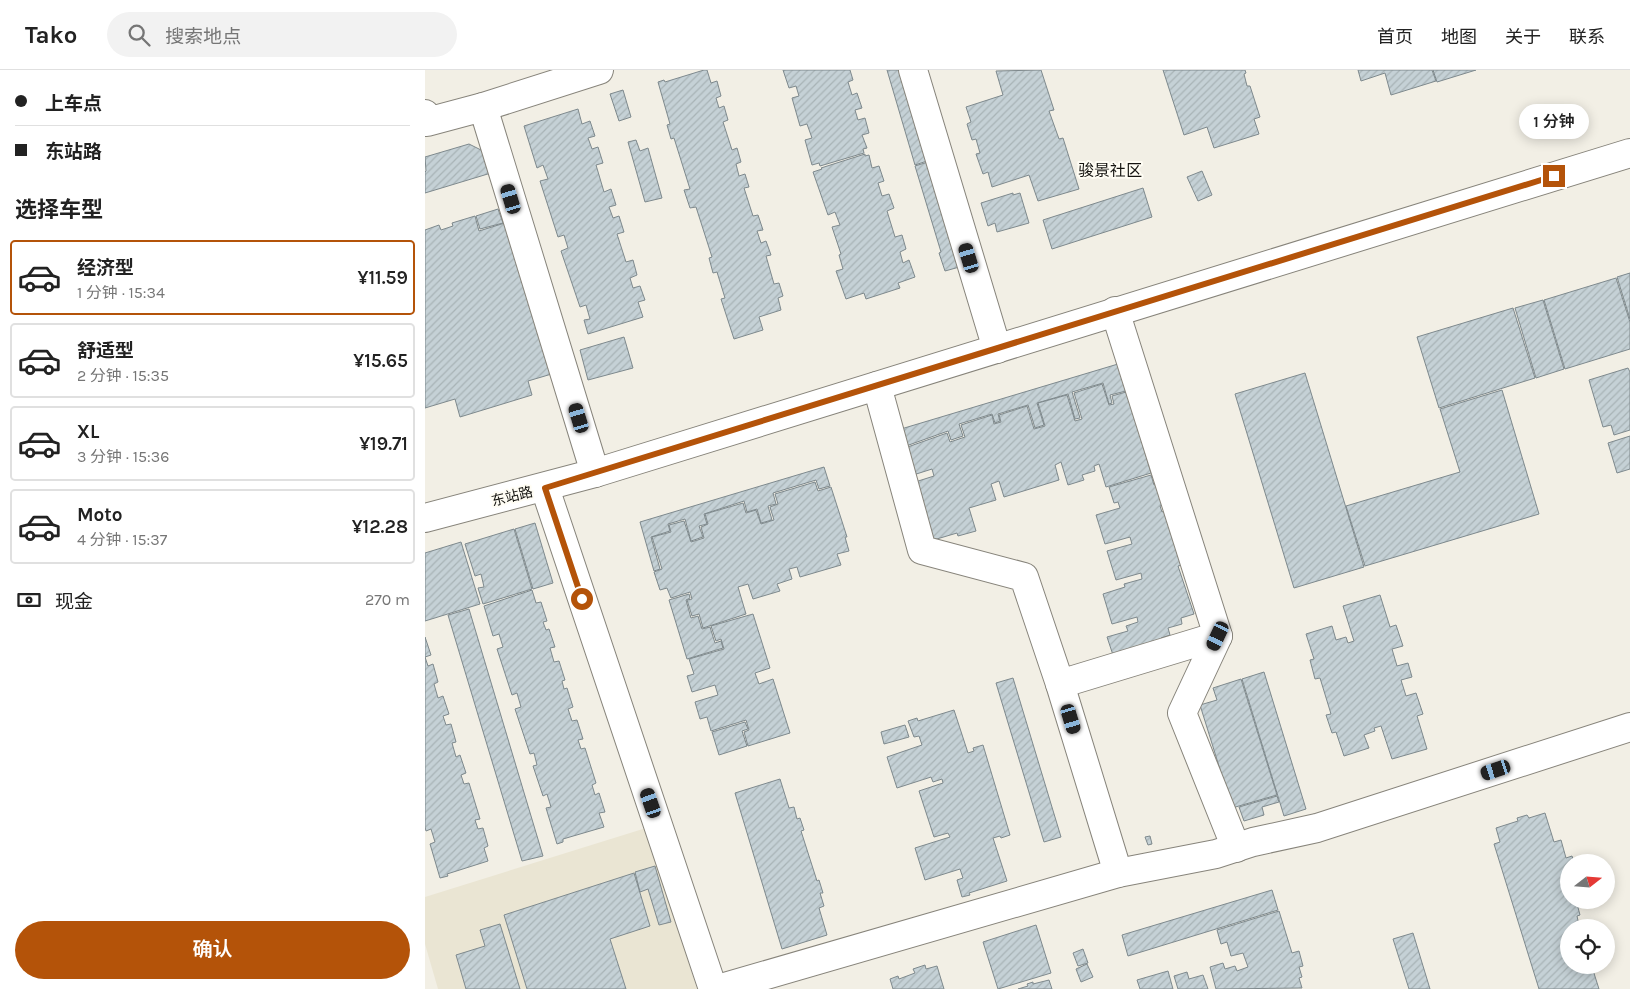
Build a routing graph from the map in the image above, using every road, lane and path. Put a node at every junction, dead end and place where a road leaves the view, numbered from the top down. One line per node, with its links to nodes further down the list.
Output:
1 (599, 70): 3 (street)
2 (913, 70): 7 (street)
3 (483, 107): 4 (street); 9 (street)
4 (425, 114)
5 (1630, 152): 6 (street, 东站路)
6 (1115, 311): 7 (street, 东站路); 12 (street)
7 (997, 348): 8 (street, 东站路)
8 (877, 386): 9 (street, 东站路); 13 (street)
9 (595, 473): 10 (street, 东站路)
10 (545, 488): 11 (street, 东站路); 17 (street)
11 (425, 518)
12 (1218, 636): 13 (street); 15 (street)
13 (1060, 684): 16 (street)
14 (1630, 727): 15 (street)
15 (1236, 848): 16 (street)
16 (1118, 872): 18 (street)
17 (713, 989)
18 (718, 989)

